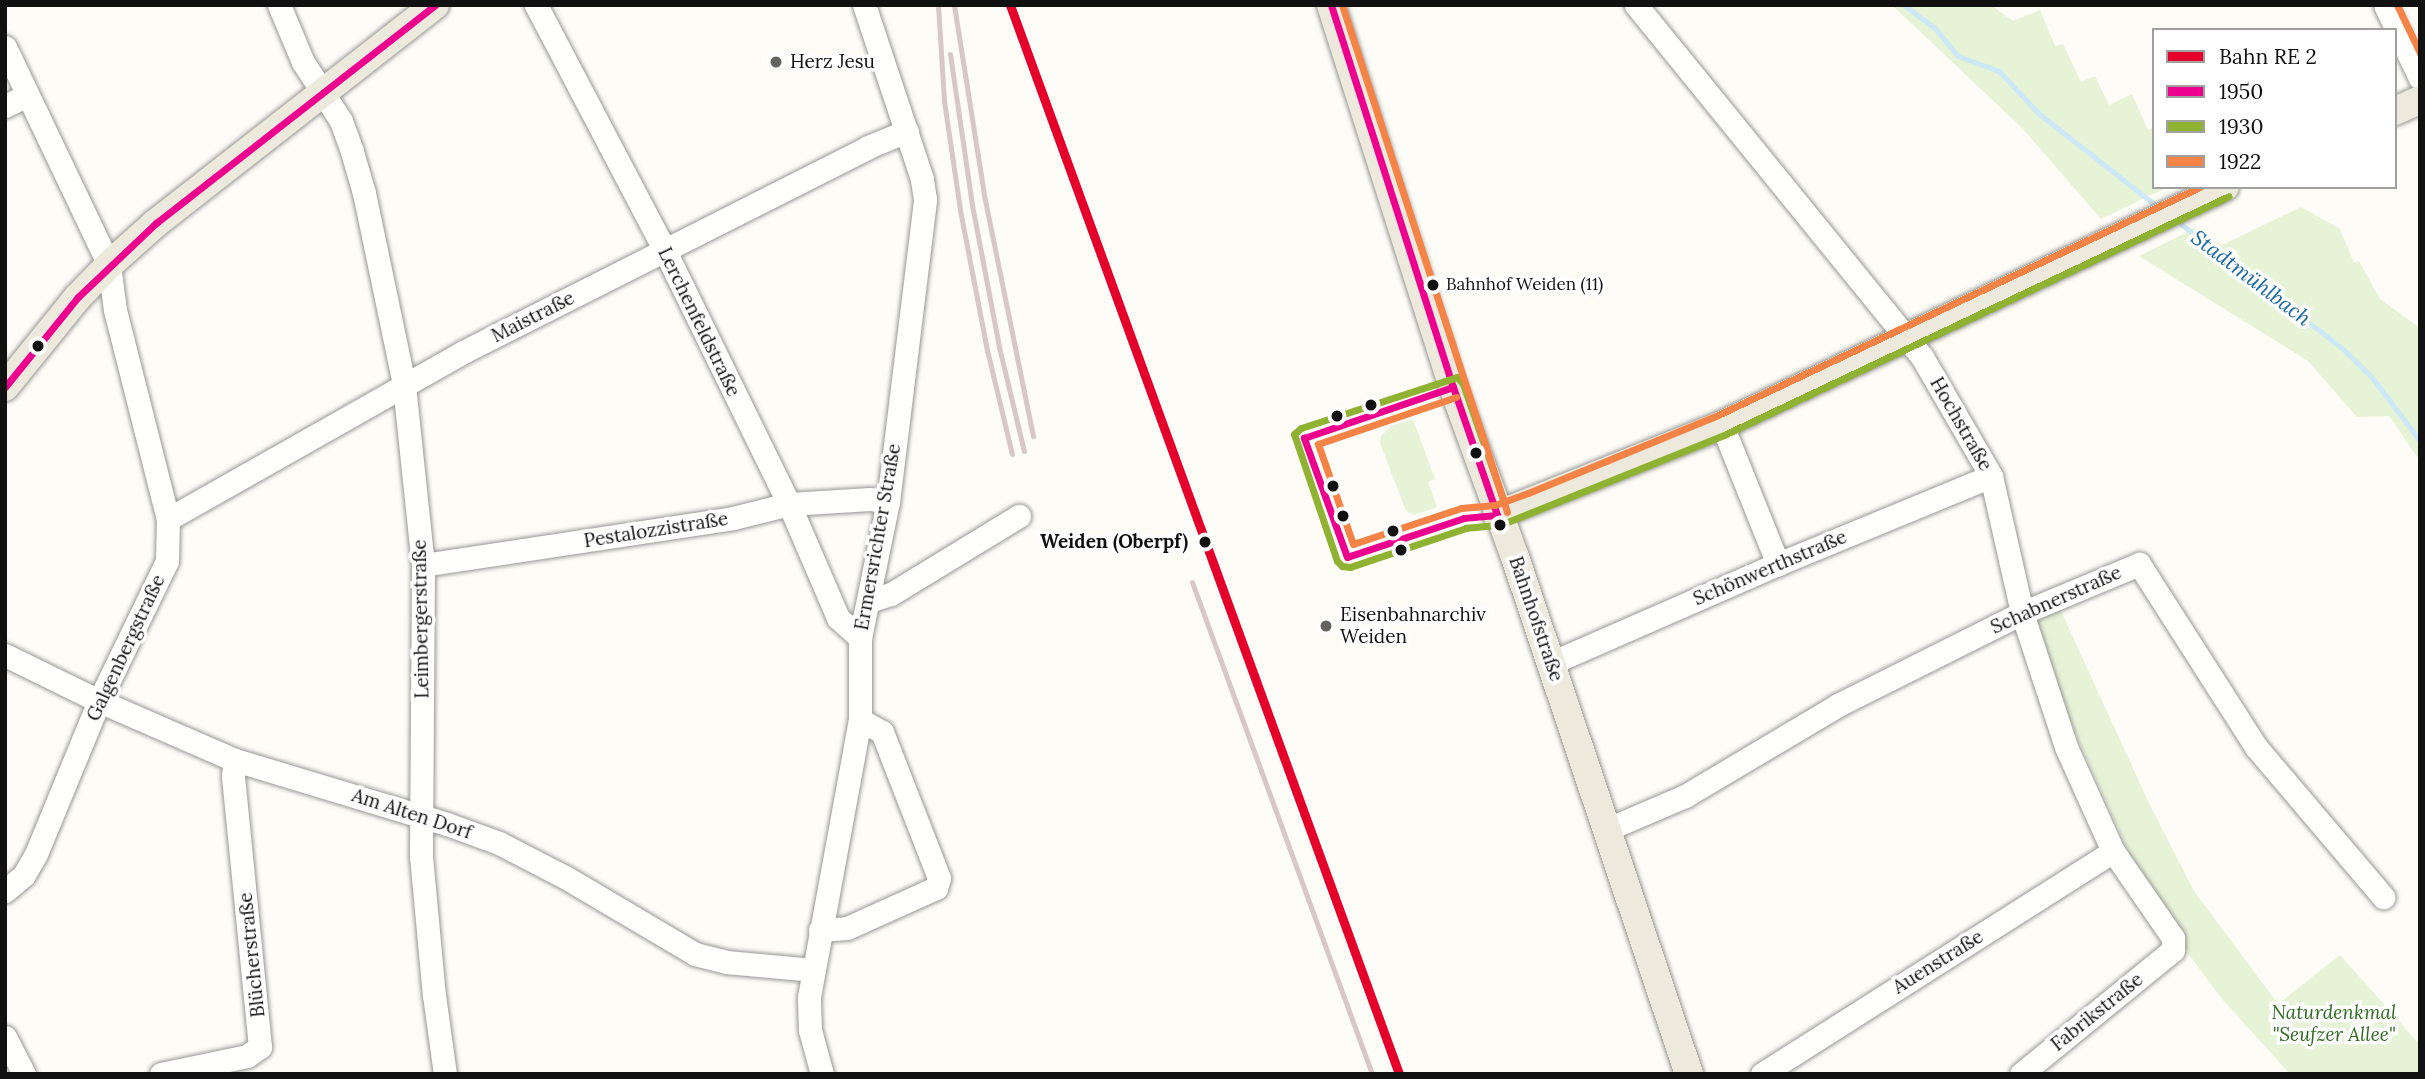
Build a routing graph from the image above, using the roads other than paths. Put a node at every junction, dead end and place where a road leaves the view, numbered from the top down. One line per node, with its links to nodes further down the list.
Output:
1 (279, 5): 12 (street, Leimbergerstraße)
2 (435, 5): 12 (main road)
3 (536, 5): 19 (street, Lerchenfeldstraße)
4 (864, 5): 17 (street, Ermersrichter Straße)
5 (1331, 5): 28 (main road, Bahnhofstraße)
6 (1636, 5): 21 (street, Hochstraße)
7 (2385, 5): 8 (street)
8 (2396, 28)
9 (2397, 30): 11 (street)
10 (5, 47): 13 (street, Galgenbergstraße)
11 (2420, 78)
12 (323, 93): 20 (main road); 22 (street, Leimbergerstraße)
13 (28, 95): 15 (street); 20 (street, Galgenbergstraße)
14 (2420, 100): 16 (main road)
15 (5, 106)
16 (2397, 110)
17 (907, 131): 19 (street, Maistraße); 26 (street, Ermersrichter Straße)
18 (2221, 189): 21 (main road)
19 (665, 251): 22 (street, Maistraße); 27 (street, Lerchenfeldstraße)
20 (109, 265): 23 (main road); 30 (street, Galgenbergstraße)
21 (1906, 338): 24 (main road); 25 (street, Hochstraße)
22 (404, 384): 30 (street, Maistraße); 32 (street, Leimbergerstraße)
23 (5, 387)
24 (1722, 425): 28 (main road); 31 (street)
25 (1992, 476): 31 (street, Schönwerthstraße); 34 (street, Hochstraße)
26 (888, 502): 27 (street, Pestalozzistraße); 33 (street, Ermersrichter Straße)
27 (789, 504): 32 (street, Pestalozzistraße); 35 (street, Lerchenfeldstraße)
28 (1497, 515): 37 (main road, Bahnhofstraße)
29 (1019, 516): 33 (street)
30 (168, 519): 38 (street, Galgenbergstraße)
31 (1778, 564): 37 (street, Schönwerthstraße)
32 (423, 565): 41 (street, Leimbergerstraße)
33 (869, 601): 35 (street, Ermersrichter Straße)
34 (2022, 613): 42 (street, Schabnerstraße); 43 (street, Hochstraße); 45 (street, Schabnerstraße)
35 (860, 638): 39 (street, Ermersrichter Straße)
36 (5, 655): 38 (street, Am Alten Dorf)
37 (1551, 663): 42 (main road, Bahnhofstraße)
38 (99, 701): 40 (street, Am Alten Dorf); 44 (street, Galgenbergstraße)
39 (860, 720): 46 (street, Ermersrichter Straße); 46 (street)
40 (235, 760): 41 (street, Am Alten Dorf); 52 (street, Blücherstraße)
41 (421, 816): 48 (street, Am Alten Dorf); 53 (street, Leimbergerstraße)
42 (1608, 829): 54 (main road, Bahnhofstraße)
43 (2113, 850): 47 (street, Hochstraße); 55 (street, Auenstraße)
44 (5, 891)
45 (2383, 897)
46 (820, 930): 48 (street, Ermersrichter Straße)
47 (2173, 950): 56 (street, Fabrikstraße)
48 (814, 970): 50 (street, Ermersrichter Straße)
49 (5, 1037): 51 (street)
50 (820, 1072)
51 (24, 1074)
52 (161, 1074)
53 (445, 1074)
54 (1689, 1074)
55 (1762, 1074)
56 (2021, 1074)

